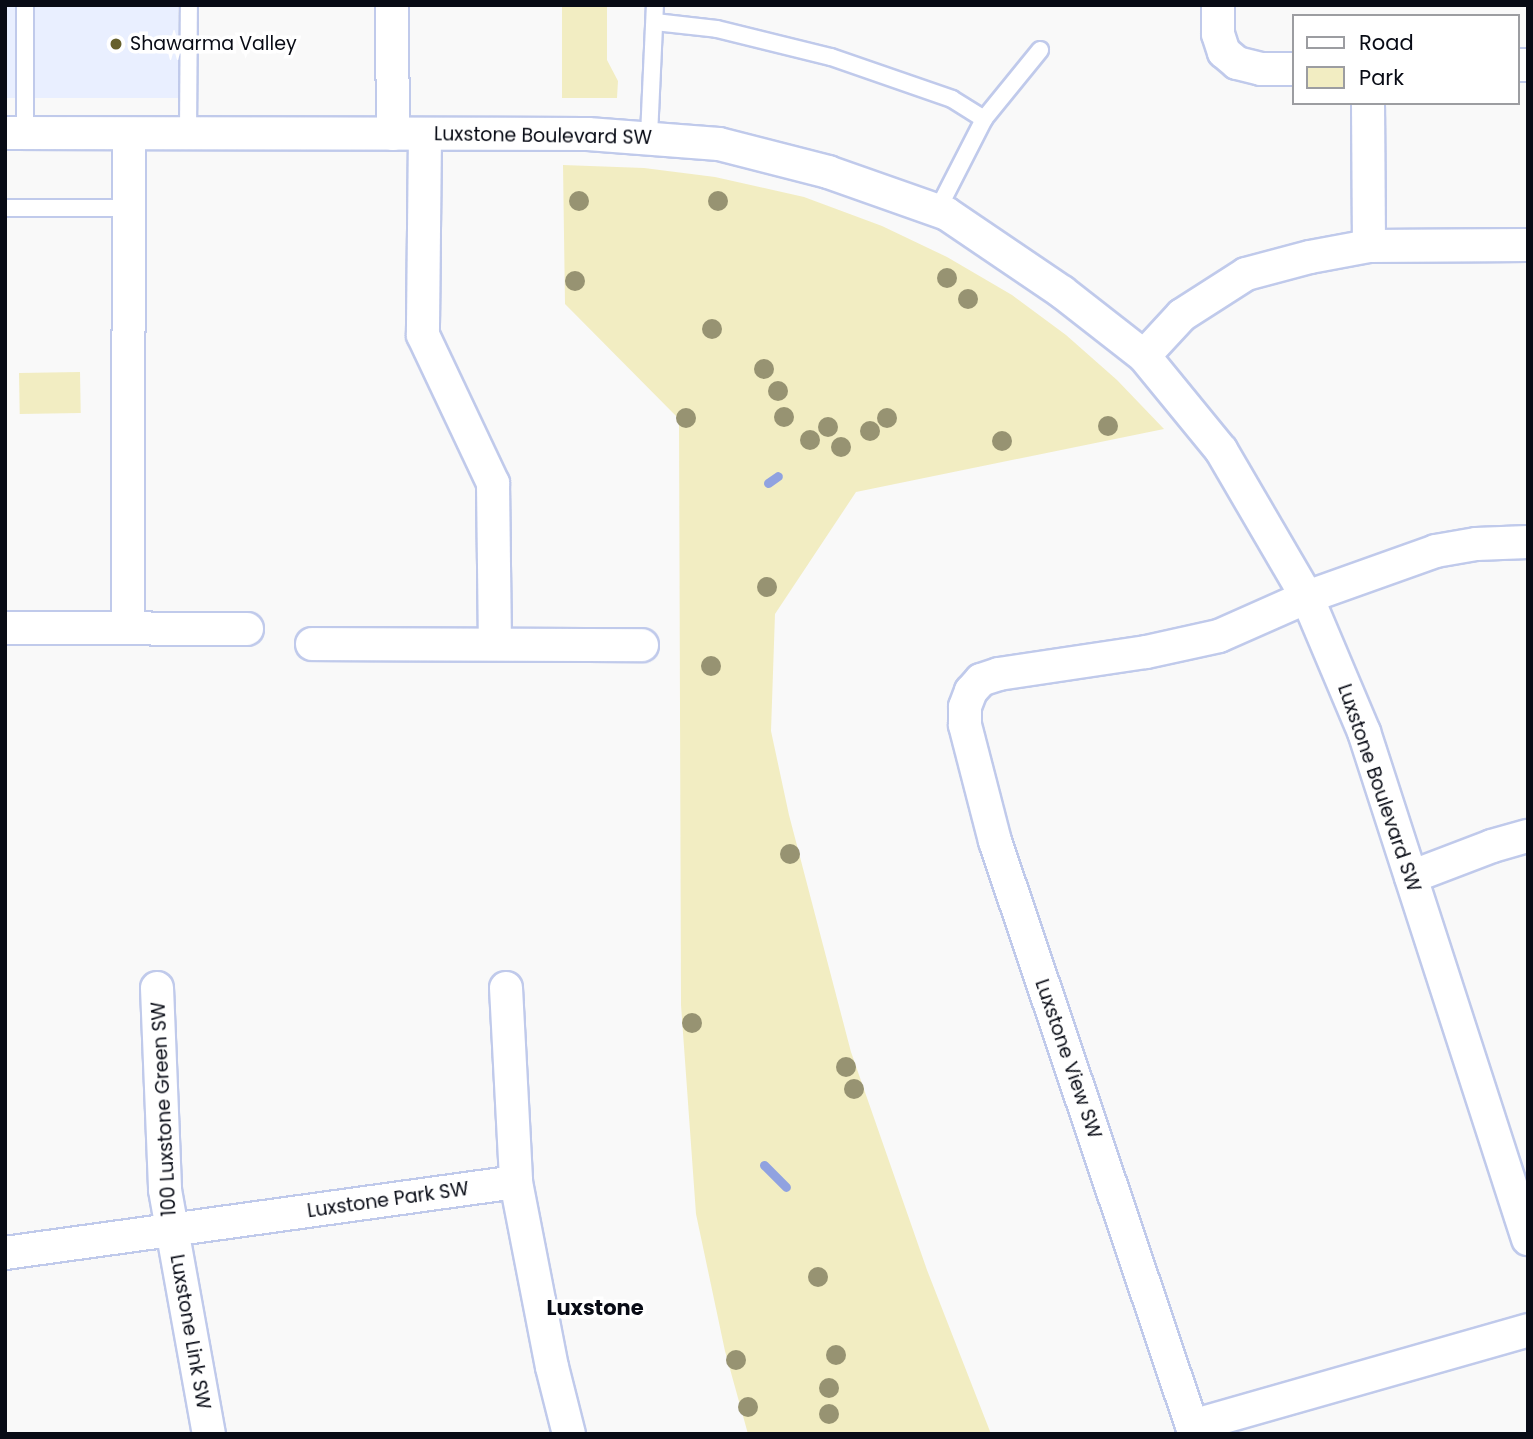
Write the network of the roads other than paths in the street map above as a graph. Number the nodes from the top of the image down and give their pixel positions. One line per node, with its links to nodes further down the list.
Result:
1 (25, 5): 10 (lane)
2 (189, 5): 12 (lane)
3 (392, 5): 13 (street)
4 (1218, 5): 7 (street)
5 (655, 14): 9 (lane); 15 (lane)
6 (1040, 50): 9 (lane)
7 (1292, 69)
8 (1368, 105): 20 (street)
9 (984, 119): 18 (lane)
10 (15, 134): 11 (street, Luxstone Boulevard SW)
11 (129, 134): 12 (street, Luxstone Boulevard SW); 17 (street)
12 (188, 134): 13 (street, Luxstone Boulevard SW)
13 (393, 134): 14 (street, Luxstone Boulevard SW)
14 (425, 134): 15 (street, Luxstone Boulevard SW); 28 (street)
15 (649, 136): 18 (street, Luxstone Boulevard SW)
16 (5, 208): 17 (lane)
17 (129, 208): 25 (street)
18 (937, 211): 21 (street, Luxstone Boulevard SW)
19 (1528, 244): 20 (street)
20 (1369, 247): 21 (street)
21 (1144, 356): 23 (street, Luxstone Boulevard SW)
22 (1528, 542): 23 (street, Luxstone View SW)
23 (1307, 597): 31 (street, Luxstone Boulevard SW); 39 (street, Luxstone View SW)
24 (5, 628): 25 (street)
25 (128, 628): 26 (street)
26 (247, 629)
27 (312, 645): 28 (street)
28 (495, 645): 29 (street)
29 (642, 645)
30 (1528, 836): 31 (street)
31 (1410, 877): 36 (street, Luxstone Boulevard SW)
32 (157, 988): 35 (street, 100 Luxstone Green SW)
33 (506, 988): 34 (street)
34 (516, 1182): 35 (street, Luxstone Park SW); 41 (street)
35 (171, 1231): 37 (street, Luxstone Park SW); 40 (street, Luxstone Link SW)
36 (1528, 1239)
37 (5, 1253)
38 (1528, 1330): 39 (street, Luxstone View SW)
39 (1192, 1430)
40 (209, 1434)
41 (569, 1434)

